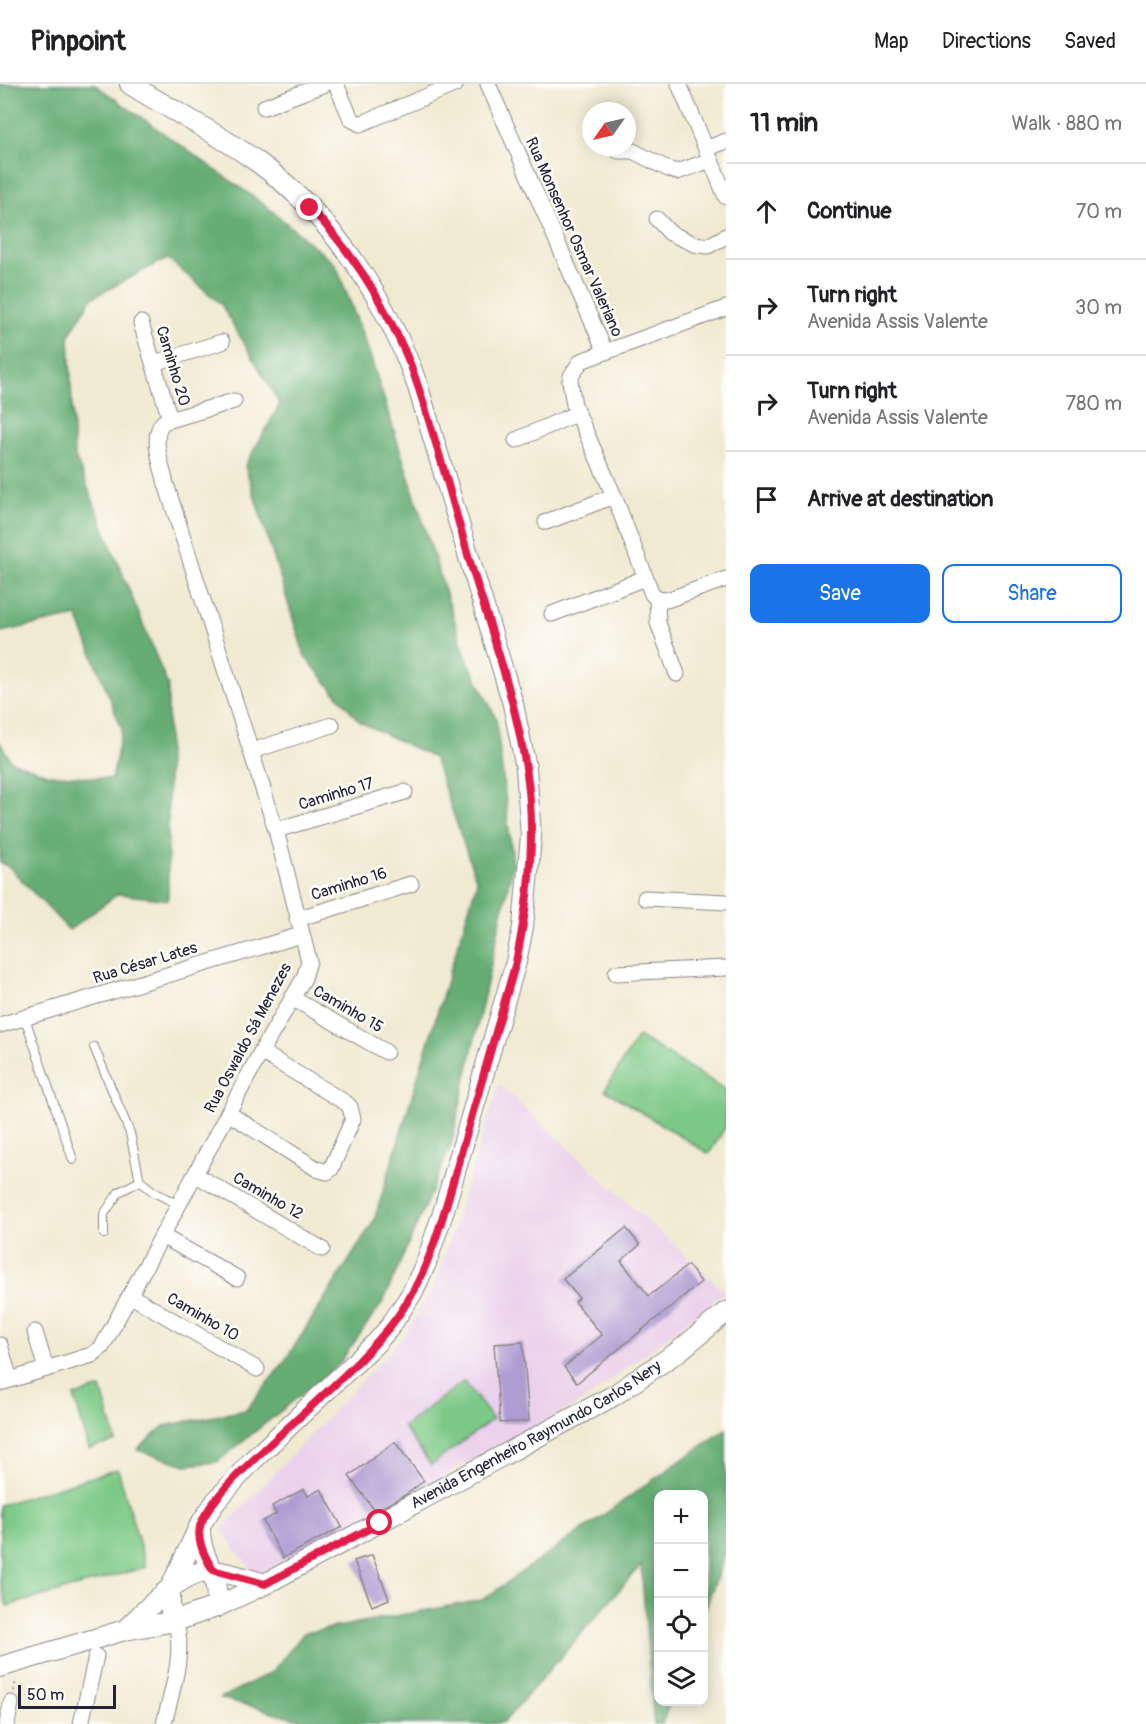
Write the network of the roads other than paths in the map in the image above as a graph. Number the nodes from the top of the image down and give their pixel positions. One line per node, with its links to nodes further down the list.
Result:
1 (130, 84): 63 (main road)
2 (325, 84): 7 (street)
3 (336, 84): 4 (street)
4 (456, 84)
5 (488, 84): 17 (street, Rua Monsenhor Osmar Valeriano)
6 (679, 84): 10 (street)
7 (264, 108)
8 (726, 141): 10 (street)
9 (636, 153): 10 (street)
10 (709, 154): 11 (street)
11 (726, 197)
12 (657, 219): 13 (street)
13 (726, 236)
14 (726, 309): 17 (street, Rua Monsenhor Osmar Valeriano)
15 (141, 323): 18 (street, Caminho 20)
16 (222, 342): 18 (street)
17 (605, 351): 20 (street)
18 (154, 363): 21 (street, Caminho 20)
19 (234, 401): 21 (street)
20 (578, 413): 22 (street); 23 (street)
21 (170, 419): 31 (street, Rua Oswaldo Sá Menezes)
22 (516, 440)
23 (614, 496): 24 (street); 25 (street)
24 (546, 522)
25 (645, 578): 27 (street); 28 (street)
26 (726, 579): 27 (street)
27 (657, 599): 29 (street)
28 (552, 615)
29 (677, 674)
30 (332, 725): 31 (street)
31 (252, 751): 33 (street, Rua Oswaldo Sá Menezes)
32 (405, 792): 33 (street, Caminho 17)
33 (276, 830): 37 (street, Rua Oswaldo Sá Menezes)
34 (411, 884): 37 (street, Caminho 16)
35 (645, 898): 36 (street)
36 (726, 903)
37 (297, 918): 38 (street, Rua Oswaldo Sá Menezes)
38 (301, 935): 41 (street, Rua Oswaldo Sá Menezes); 42 (street, Rua César Lates)
39 (726, 968): 40 (street)
40 (616, 973)
41 (292, 998): 45 (street, Rua Oswaldo Sá Menezes); 46 (street, Caminho 15)
42 (25, 1018): 43 (street, Rua César Lates); 48 (lane)
43 (0, 1025)
44 (94, 1047): 50 (lane)
45 (261, 1052): 47 (street, Rua Oswaldo Sá Menezes); 47 (street)
46 (386, 1052)
47 (228, 1113): 49 (street, Rua Oswaldo Sá Menezes)
48 (73, 1160)
49 (196, 1175): 51 (street, Rua Oswaldo Sá Menezes); 54 (street, Caminho 12)
50 (140, 1181): 51 (lane); 52 (lane)
51 (179, 1205): 53 (street, Rua Oswaldo Sá Menezes)
52 (104, 1234)
53 (162, 1236): 55 (street); 56 (street, Rua Oswaldo Sá Menezes)
54 (322, 1249)
55 (237, 1278)
56 (131, 1296): 60 (street, Rua Oswaldo Sá Menezes); 61 (street, Caminho 10)
57 (726, 1312): 65 (main road, Avenida Engenheiro Raymundo Carlos Nery)
58 (35, 1332): 60 (street)
59 (0, 1345): 62 (street)
60 (46, 1369): 62 (street, Rua Oswaldo Sá Menezes)
61 (256, 1369)
62 (5, 1382)
63 (200, 1525): 64 (main road); 66 (main road)
64 (213, 1570): 65 (main road); 66 (main road); 67 (main road)
65 (265, 1584): 67 (main road, Avenida Engenheiro Raymundo Carlos Nery)
66 (170, 1589): 68 (main road); 69 (main road)
67 (216, 1607): 68 (main road, Avenida Engenheiro Raymundo Carlos Nery)
68 (175, 1622): 69 (main road, Avenida Engenheiro Raymundo Carlos Nery); 75 (street)
69 (125, 1630): 71 (main road, Avenida Engenheiro Raymundo Carlos Nery)
70 (96, 1656): 74 (street)
71 (9, 1670)
72 (11, 1703): 73 (street)
73 (7, 1724)
74 (81, 1724)
75 (164, 1724)

